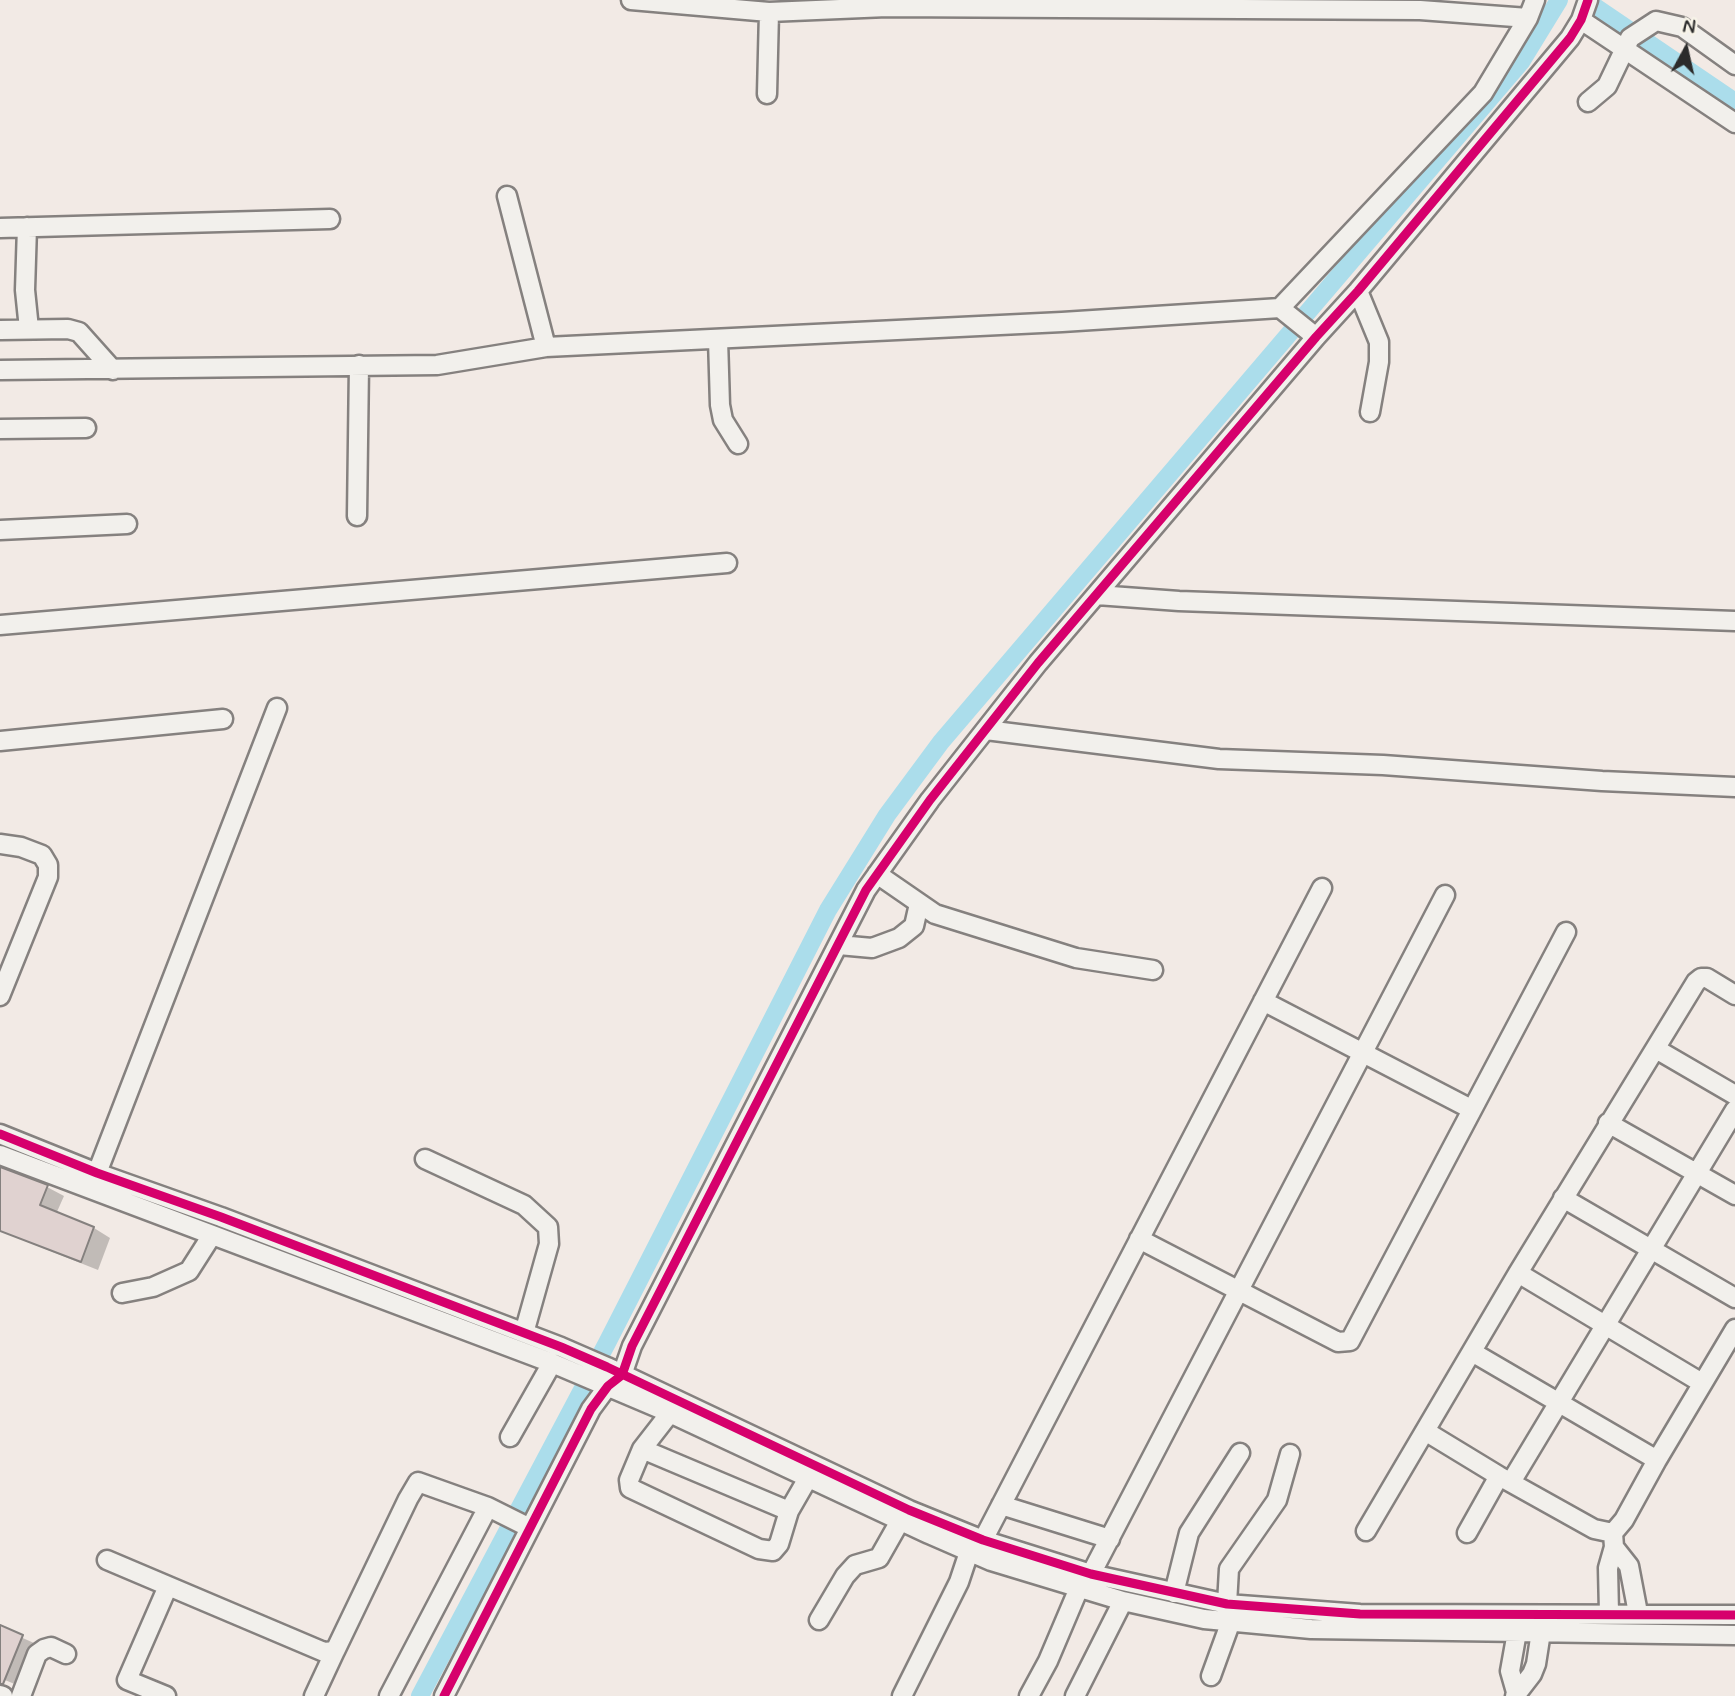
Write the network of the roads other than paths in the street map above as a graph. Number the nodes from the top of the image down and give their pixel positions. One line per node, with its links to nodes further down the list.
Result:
1 (631, 0): 5 (street)
2 (1535, 0): 6 (street)
3 (1107, 4): 5 (street); 6 (street)
4 (1585, 10): 7 (street); 16 (street)
5 (769, 12): 9 (street)
6 (1528, 18): 17 (street)
7 (1627, 44): 8 (street); 10 (street); 11 (street)
8 (1735, 65)
9 (767, 94)
10 (1588, 102)
11 (1735, 123)
12 (507, 196): 22 (street)
13 (330, 219): 14 (street)
14 (27, 227): 15 (street); 18 (street)
15 (0, 228)
16 (1359, 291): 20 (street); 26 (street)
17 (1285, 312): 20 (street); 21 (street)
18 (29, 329): 19 (street); 25 (street)
19 (0, 330)
20 (1312, 335): 34 (street)
21 (718, 339): 22 (street); 29 (street)
22 (545, 347): 23 (street)
23 (359, 365): 25 (street); 30 (street)
24 (0, 370): 25 (street)
25 (113, 370)
26 (1370, 412)
27 (0, 429): 28 (street)
28 (86, 429)
29 (738, 444)
30 (357, 516)
31 (127, 524): 32 (street)
32 (0, 530)
33 (727, 563): 36 (street)
34 (1097, 595): 35 (street); 39 (street)
35 (1735, 621)
36 (0, 625)
37 (278, 708): 64 (street)
38 (223, 719): 40 (street)
39 (986, 730): 41 (street); 43 (street)
40 (0, 741)
41 (1735, 787)
42 (0, 844): 49 (street)
43 (877, 874): 46 (street); 48 (street)
44 (1322, 888): 53 (street)
45 (1445, 895): 55 (street)
46 (919, 904): 48 (street); 50 (street)
47 (1566, 932): 57 (street)
48 (839, 945): 79 (street)
49 (6, 963): 52 (street)
50 (1153, 970)
51 (1735, 995): 54 (street)
52 (0, 996)
53 (1263, 1001): 55 (street); 68 (street)
54 (1656, 1049): 56 (street); 59 (street)
55 (1363, 1053): 57 (street); 71 (street)
56 (1735, 1095)
57 (1471, 1109): 71 (street)
58 (1735, 1110): 63 (street)
59 (1608, 1123): 63 (street); 66 (street)
60 (0, 1134): 64 (street)
61 (0, 1155): 67 (street)
62 (425, 1159): 76 (street)
63 (1696, 1171): 65 (street); 69 (street)
64 (97, 1173): 76 (street)
65 (1735, 1195)
66 (1563, 1199): 69 (street); 70 (street)
67 (212, 1235): 72 (street); 78 (street)
68 (1139, 1239): 71 (street); 91 (street)
69 (1650, 1249): 73 (street); 74 (street)
70 (1518, 1273): 74 (street); 77 (street)
71 (1239, 1292): 98 (street)
72 (122, 1293)
73 (1735, 1298)
74 (1604, 1325): 80 (street); 81 (street)
75 (1735, 1329): 80 (street)
76 (523, 1333): 79 (street)
77 (1472, 1352): 81 (street); 83 (street)
78 (552, 1363): 79 (street); 84 (street)
79 (610, 1378): 82 (street); 95 (street); 100 (street)
80 (1702, 1383): 88 (street)
81 (1559, 1401): 88 (street); 90 (street)
82 (670, 1413): 85 (street); 89 (street)
83 (1426, 1431): 90 (street); 96 (street)
84 (510, 1437)
85 (642, 1449): 93 (street); 93 (street)
86 (1240, 1453): 104 (street)
87 (1290, 1454): 106 (street)
88 (1657, 1460): 99 (street)
89 (808, 1478): 93 (street); 94 (street)
90 (1505, 1479): 97 (street); 99 (street)
91 (1001, 1505): 98 (street); 100 (street)
92 (495, 1510): 95 (street); 114 (street); 121 (street)
93 (789, 1511)
94 (900, 1521): 100 (street); 110 (street)
95 (527, 1527): 122 (street)
96 (1366, 1531)
97 (1467, 1533)
98 (1110, 1539): 102 (street)
99 (1614, 1540): 107 (street); 108 (street)
100 (976, 1546): 102 (street); 123 (street)
101 (107, 1560): 103 (street)
102 (1085, 1581): 104 (street); 105 (street); 124 (street)
103 (168, 1586): 114 (street); 119 (street)
104 (1174, 1593): 106 (street)
105 (1123, 1601): 106 (street); 125 (street)
106 (1229, 1612): 107 (street); 111 (street); 116 (street)
107 (1609, 1613): 108 (street)
108 (1638, 1613): 109 (street)
109 (1735, 1615)
110 (819, 1620)
111 (1517, 1632): 112 (street); 117 (street)
112 (1541, 1632): 113 (street); 117 (street)
113 (1735, 1635)
114 (335, 1651): 120 (street)
115 (66, 1654): 118 (street)
116 (1210, 1676)
117 (1516, 1694)
118 (21, 1696)
119 (166, 1696)
120 (314, 1696)
121 (389, 1696)
122 (443, 1696)
123 (902, 1696)
124 (1029, 1696)
125 (1075, 1696)

